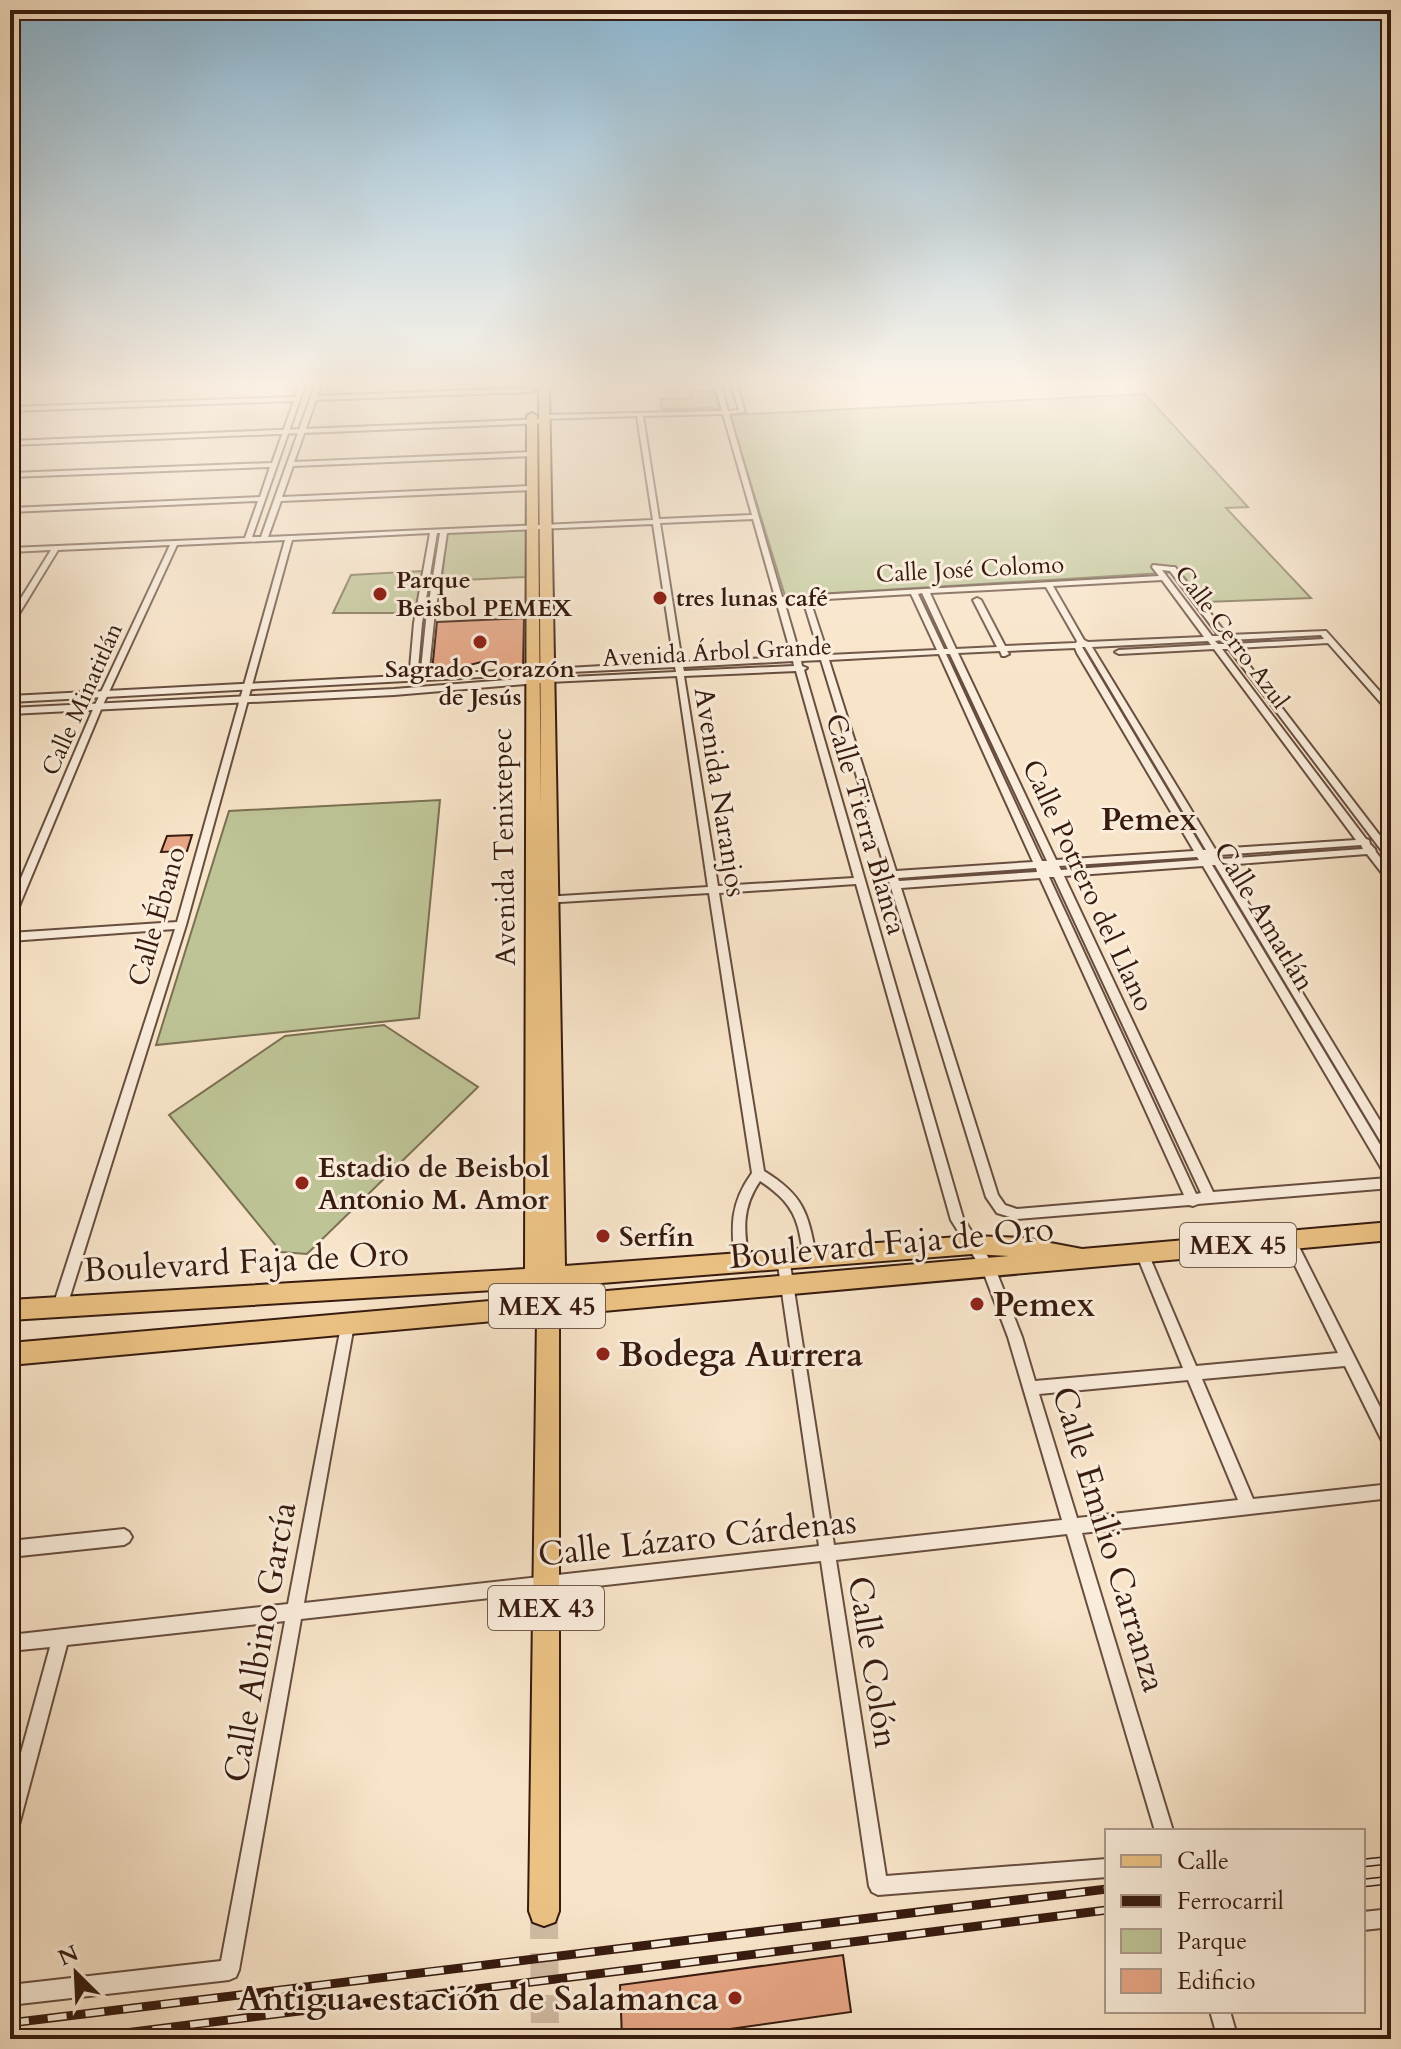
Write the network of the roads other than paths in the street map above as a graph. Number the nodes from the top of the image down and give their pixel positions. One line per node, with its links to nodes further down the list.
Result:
1 (268, 481): 8 (street)
2 (284, 481): 9 (street)
3 (532, 481): 7 (main road, Avenida Tenixtepec)
4 (540, 481): 13 (main road, Avenida Tenixtepec)
5 (650, 481): 12 (street, Avenida Naranjos)
6 (745, 481): 11 (street, Calle Tierra Blanca)
7 (532, 488): 9 (street); 13 (main road, Avenida Tenixtepec)
8 (262, 499): 10 (street); 18 (street)
9 (278, 499): 17 (street)
10 (10, 510)
11 (757, 517): 12 (street); 26 (street, Calle Tierra Blanca)
12 (656, 522): 13 (street); 41 (street, Avenida Naranjos)
13 (539, 527): 15 (street); 42 (main road, Avenida Tenixtepec); 43 (main road, Avenida Tenixtepec)
14 (434, 531): 15 (street); 16 (street); 44 (street)
15 (444, 531): 44 (street)
16 (289, 538): 17 (street); 45 (street, Calle Ébano)
17 (264, 539): 18 (street)
18 (248, 540): 19 (street)
19 (174, 543): 20 (street); 47 (street, Calle Minatitlán)
20 (56, 548): 21 (street); 32 (street)
21 (10, 550)
22 (1162, 578): 23 (street, Calle José Colomo); 28 (street, Calle Cerro Azul); 29 (street, Calle Cerro Azul)
23 (1048, 584): 24 (street, Calle José Colomo); 36 (street, Calle Amatlán)
24 (920, 592): 25 (street, Calle José Colomo); 38 (street, Calle Potrero del Llano)
25 (806, 598): 26 (street, Calle José Colomo); 39 (street)
26 (781, 599): 40 (street, Calle Tierra Blanca)
27 (977, 600): 37 (street)
28 (1203, 609): 29 (street); 30 (street, Calle Cerro Azul)
29 (1186, 610): 31 (street, Calle Cerro Azul)
30 (1211, 620): 31 (street); 34 (street, Calle Cerro Azul)
31 (1195, 621): 35 (street, Calle Cerro Azul)
32 (10, 622)
33 (1330, 641): 34 (street, Avenida Árbol Grande); 34 (street, Avenida Árbol Grande); 48 (street)
34 (1228, 642): 35 (street, Avenida Árbol Grande); 50 (street, Calle Cerro Azul)
35 (1211, 643): 36 (street, Avenida Árbol Grande); 51 (street, Calle Cerro Azul)
36 (1084, 648): 37 (street, Avenida Árbol Grande); 56 (street, Calle Amatlán)
37 (1005, 654): 38 (street, Avenida Árbol Grande)
38 (950, 657): 39 (street, Avenida Árbol Grande); 57 (street, Calle Potrero del Llano); 58 (street, Calle Potrero del Llano)
39 (826, 663): 40 (street, Avenida Árbol Grande); 60 (street)
40 (797, 665): 41 (street, Avenida Árbol Grande); 61 (street, Calle Tierra Blanca)
41 (679, 670): 42 (street, Avenida Árbol Grande); 62 (street, Avenida Naranjos)
42 (549, 675): 43 (street, Avenida Árbol Grande); 52 (main road, Avenida Tenixtepec)
43 (531, 676): 44 (street, Avenida Árbol Grande); 45 (street, Avenida Árbol Grande); 53 (main road, Avenida Tenixtepec)
44 (419, 680): 45 (street, Avenida Árbol Grande)
45 (243, 694): 47 (street, Avenida Árbol Grande); 66 (street, Calle Ébano)
46 (10, 699): 47 (street, Avenida Árbol Grande)
47 (101, 701): 49 (street, Avenida Árbol Grande); 65 (street, Calle Minatitlán)
48 (1391, 709)
49 (10, 711)
50 (1299, 736): 51 (street); 55 (street, Calle Cerro Azul)
51 (1284, 738): 54 (street, Calle Cerro Azul)
52 (550, 776): 53 (main road); 63 (main road, Avenida Tenixtepec)
53 (532, 777): 64 (main road, Avenida Tenixtepec)
54 (1366, 846): 55 (street); 56 (street); 59 (street, Calle Cerro Azul)
55 (1385, 850)
56 (1208, 857): 57 (street); 69 (street, Calle Amatlán); 71 (street, Calle Amatlán)
57 (1055, 868): 58 (street); 73 (street, Calle Potrero del Llano)
58 (1041, 870): 60 (street); 74 (street, Calle Potrero del Llano)
59 (1391, 879)
60 (892, 880): 74 (street)
61 (859, 881): 62 (street); 77 (street, Calle Tierra Blanca)
62 (712, 890): 63 (street); 70 (street, Avenida Naranjos)
63 (551, 900): 64 (street); 68 (main road, Avenida Tenixtepec)
64 (533, 901): 68 (main road, Avenida Tenixtepec)
65 (10, 916)
66 (181, 925): 67 (street); 86 (street, Calle Ébano)
67 (10, 937)
68 (544, 1052): 84 (main road, Avenida Tenixtepec)
69 (1391, 1149)
70 (758, 1174): 79 (street); 82 (street)
71 (1391, 1174)
72 (1391, 1183): 73 (street)
73 (1210, 1199): 74 (street)
74 (1193, 1201)
75 (1391, 1231): 76 (main road, MEX 45)
76 (1289, 1241): 78 (main road, MEX 45); 92 (street)
77 (972, 1245): 79 (main road, Boulevard Faja de Oro / MEX 45); 81 (main road, Boulevard Faja de Oro / MEX 45); 83 (street, Calle Tierra Blanca)
78 (1142, 1253): 81 (main road, MEX 45); 93 (street)
79 (810, 1256): 80 (main road, Boulevard Faja de Oro / MEX 45)
80 (783, 1258): 82 (main road, Boulevard Faja de Oro / MEX 45); 85 (street, Calle Colón)
81 (1085, 1260): 83 (main road, Boulevard Faja de Oro / MEX 45)
82 (742, 1262): 84 (main road, Boulevard Faja de Oro / MEX 45)
83 (988, 1268): 85 (main road, Boulevard Faja de Oro / MEX 45); 94 (street, Calle Emilio Carranza)
84 (546, 1277): 86 (main road, Boulevard Faja de Oro / MEX 45); 87 (main road, Avenida Tenixtepec / MEX 43)
85 (786, 1284): 87 (main road, Boulevard Faja de Oro / MEX 45); 101 (street, Calle Colón)
86 (60, 1306): 88 (main road, Boulevard Faja de Oro / MEX 45); 89 (main road)
87 (542, 1307): 90 (main road, Boulevard Faja de Oro / MEX 45); 102 (main road, MEX 43)
88 (10, 1310)
89 (10, 1316)
90 (347, 1325): 91 (main road, Boulevard Faja de Oro / MEX 45); 103 (street, Calle Albino García)
91 (10, 1354)
92 (1349, 1359): 93 (street); 95 (street)
93 (1192, 1373): 94 (street); 97 (street)
94 (1031, 1388): 98 (street, Calle Emilio Carranza)
95 (1391, 1444)
96 (1391, 1491): 97 (street, Calle Lázaro Cárdenas)
97 (1248, 1506): 98 (street, Calle Lázaro Cárdenas)
98 (1072, 1525): 101 (street, Calle Lázaro Cárdenas); 107 (street, Calle Emilio Carranza)
99 (124, 1537): 100 (street)
100 (10, 1549)
101 (827, 1552): 102 (street, Calle Lázaro Cárdenas); 108 (street, Calle Colón)
102 (546, 1584): 103 (street, Calle Lázaro Cárdenas); 109 (main road, MEX 43)
103 (295, 1612): 104 (street, Calle Lázaro Cárdenas); 112 (street, Calle Albino García)
104 (61, 1638): 105 (street, Calle Lázaro Cárdenas); 106 (street)
105 (10, 1643)
106 (10, 1825)
107 (1163, 1829)
108 (1105, 1868)
109 (544, 1911)
110 (1391, 1918): 111 (street)
111 (1365, 1921)
112 (10, 1995)
113 (1221, 2013): 114 (street)
114 (1228, 2039)

